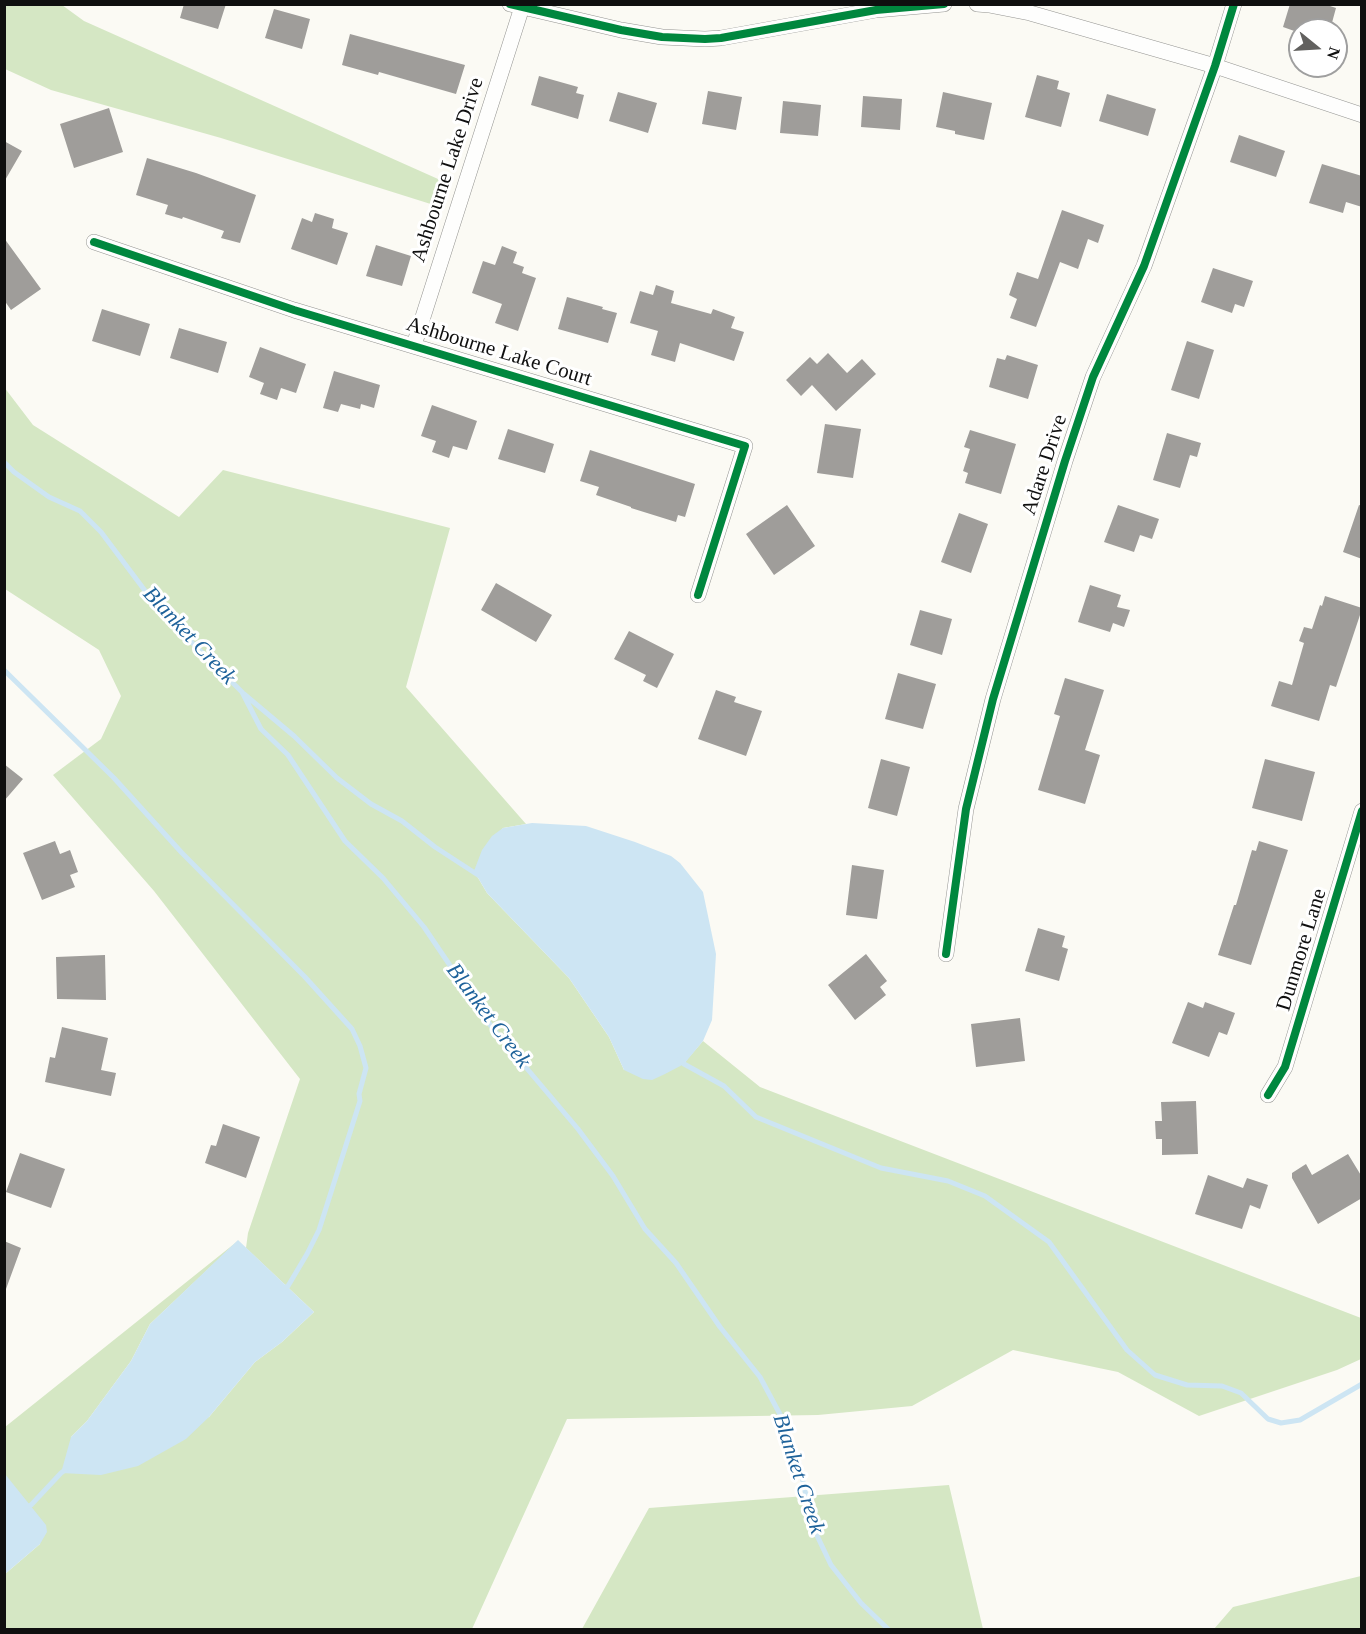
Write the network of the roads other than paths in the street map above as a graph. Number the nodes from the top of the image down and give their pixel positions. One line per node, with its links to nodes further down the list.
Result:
1 (944, 4): 4 (street)
2 (977, 4): 5 (street)
3 (1234, 4): 5 (street, Adare Drive)
4 (516, 6): 8 (street, Ashbourne Lake Drive)
5 (1215, 66): 6 (street); 12 (street, Adare Drive)
6 (1362, 115)
7 (94, 242): 8 (street, Ashbourne Lake Court)
8 (414, 345): 9 (street, Ashbourne Lake Court)
9 (698, 595)
10 (1362, 811): 11 (street, Dunmore Lane)
11 (1357, 841): 13 (street, Dunmore Lane)
12 (946, 954)
13 (1268, 1095)

